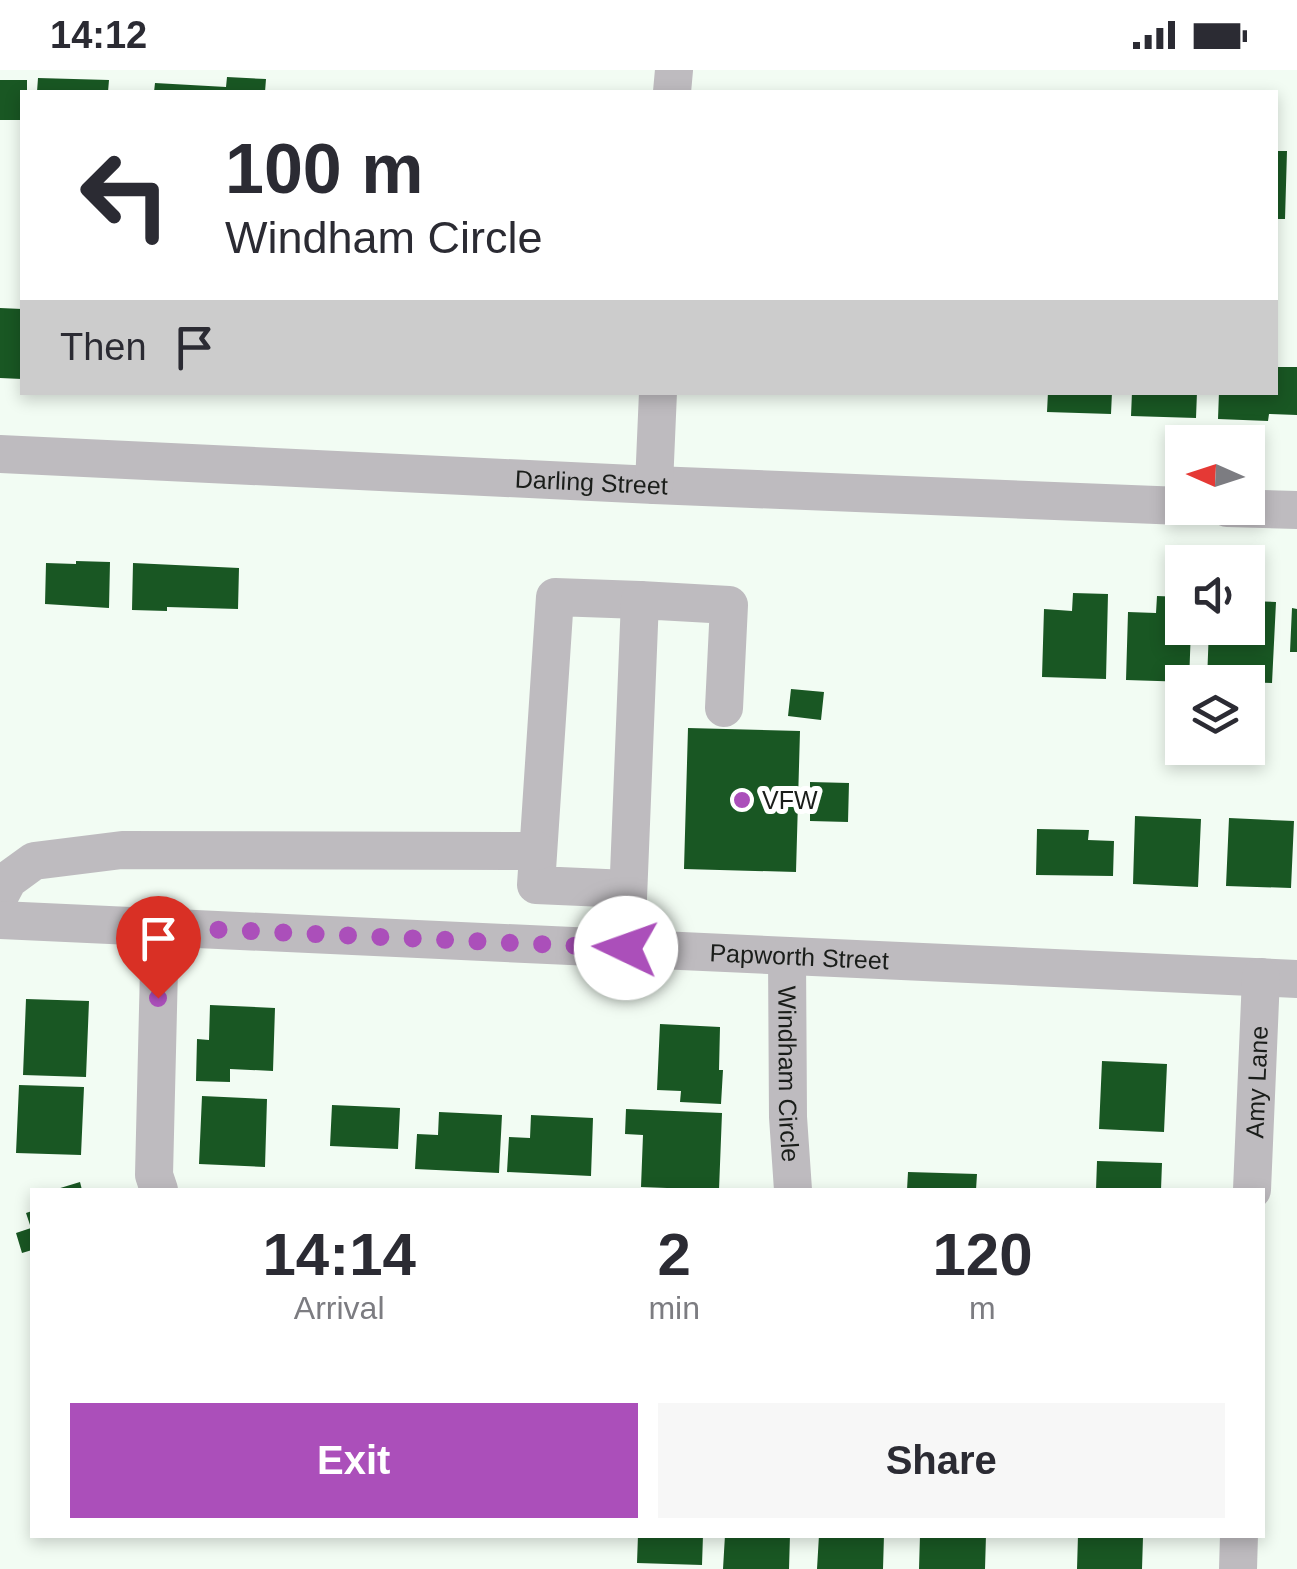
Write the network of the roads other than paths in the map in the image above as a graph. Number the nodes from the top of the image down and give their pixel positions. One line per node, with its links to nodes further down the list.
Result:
1 (658, 395): 3 (street)
2 (0, 454): 3 (street, Darling Street)
3 (654, 485): 4 (street, Darling Street)
4 (1165, 505)
5 (1265, 509): 6 (street)
6 (1297, 510)
7 (640, 600): 8 (street); 9 (street); 10 (street)
8 (724, 708)
9 (538, 851): 10 (street); 11 (street)
10 (628, 890): 14 (street)
11 (0, 895)
12 (0, 920): 13 (street, Papworth Street)
13 (160, 927): 14 (street, Papworth Street); 17 (street)
14 (626, 948): 15 (street, Papworth Street)
15 (787, 956): 16 (street, Papworth Street); 18 (street, Windham Circle)
16 (1279, 978): 19 (street, Amy Lane)
17 (158, 1188)
18 (794, 1188)
19 (1252, 1188)
20 (1239, 1538): 21 (street)
21 (1238, 1569)

